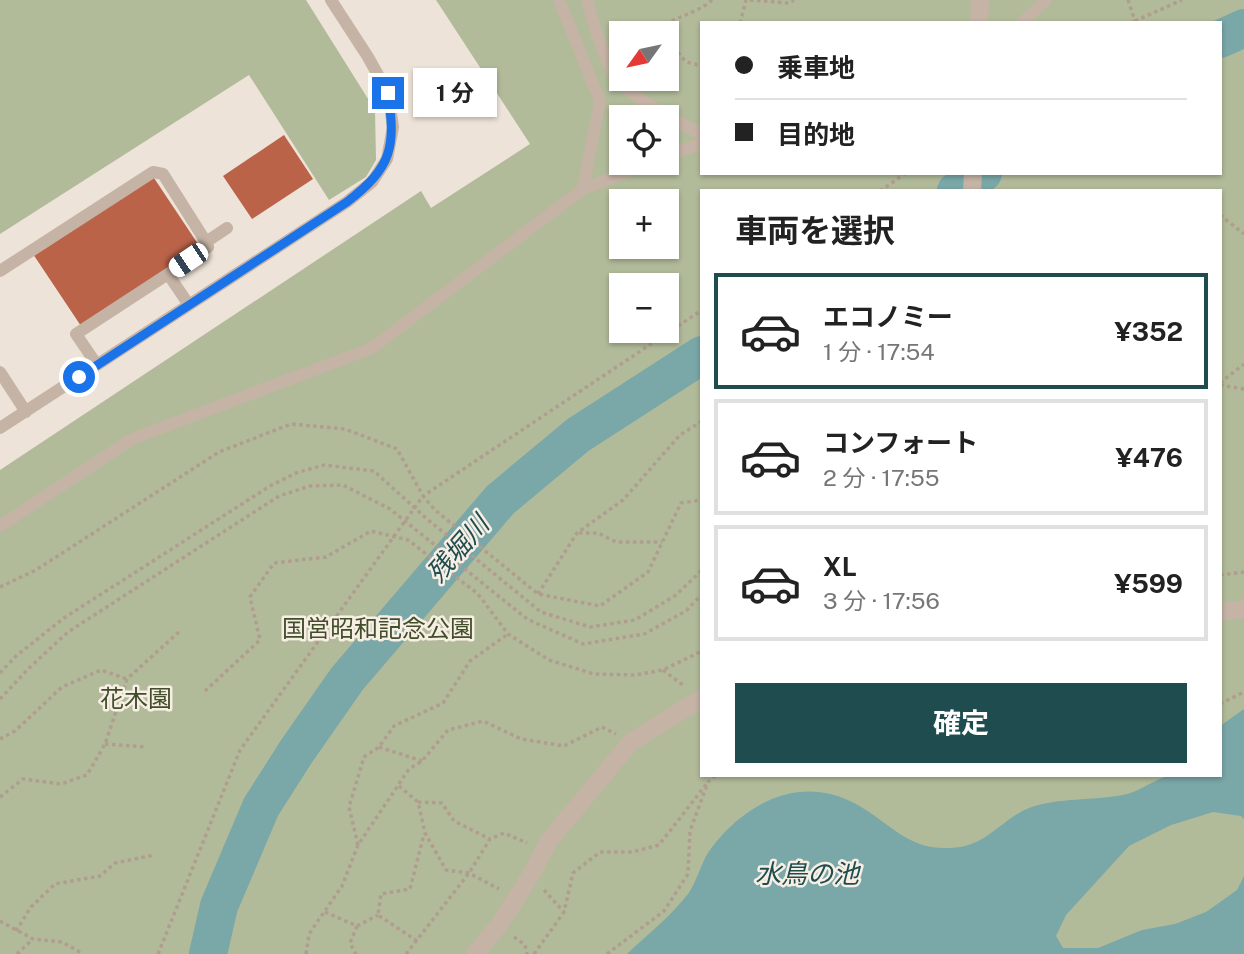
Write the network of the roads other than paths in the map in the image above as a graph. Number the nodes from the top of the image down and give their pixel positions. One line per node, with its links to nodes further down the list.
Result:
1 (331, 0): 17 (lane)
2 (559, 0): 12 (lane)
3 (587, 0): 8 (lane)
4 (980, 0): 6 (street)
5 (1046, 0): 7 (lane)
6 (979, 21)
7 (1024, 21)
8 (700, 134)
9 (700, 144): 10 (lane)
10 (679, 152)
11 (619, 175): 12 (lane)
12 (583, 189): 22 (lane)
13 (228, 228): 14 (lane)
14 (206, 242): 15 (lane); 16 (lane)
15 (0, 271)
16 (168, 274): 17 (lane); 18 (lane)
17 (189, 305): 18 (lane)
18 (97, 365): 20 (lane)
19 (0, 372): 20 (lane)
20 (26, 412): 21 (lane)
21 (0, 428)
22 (0, 526)
23 (1244, 609): 24 (street)
24 (1222, 612)
25 (700, 700): 26 (street)
26 (475, 954)

